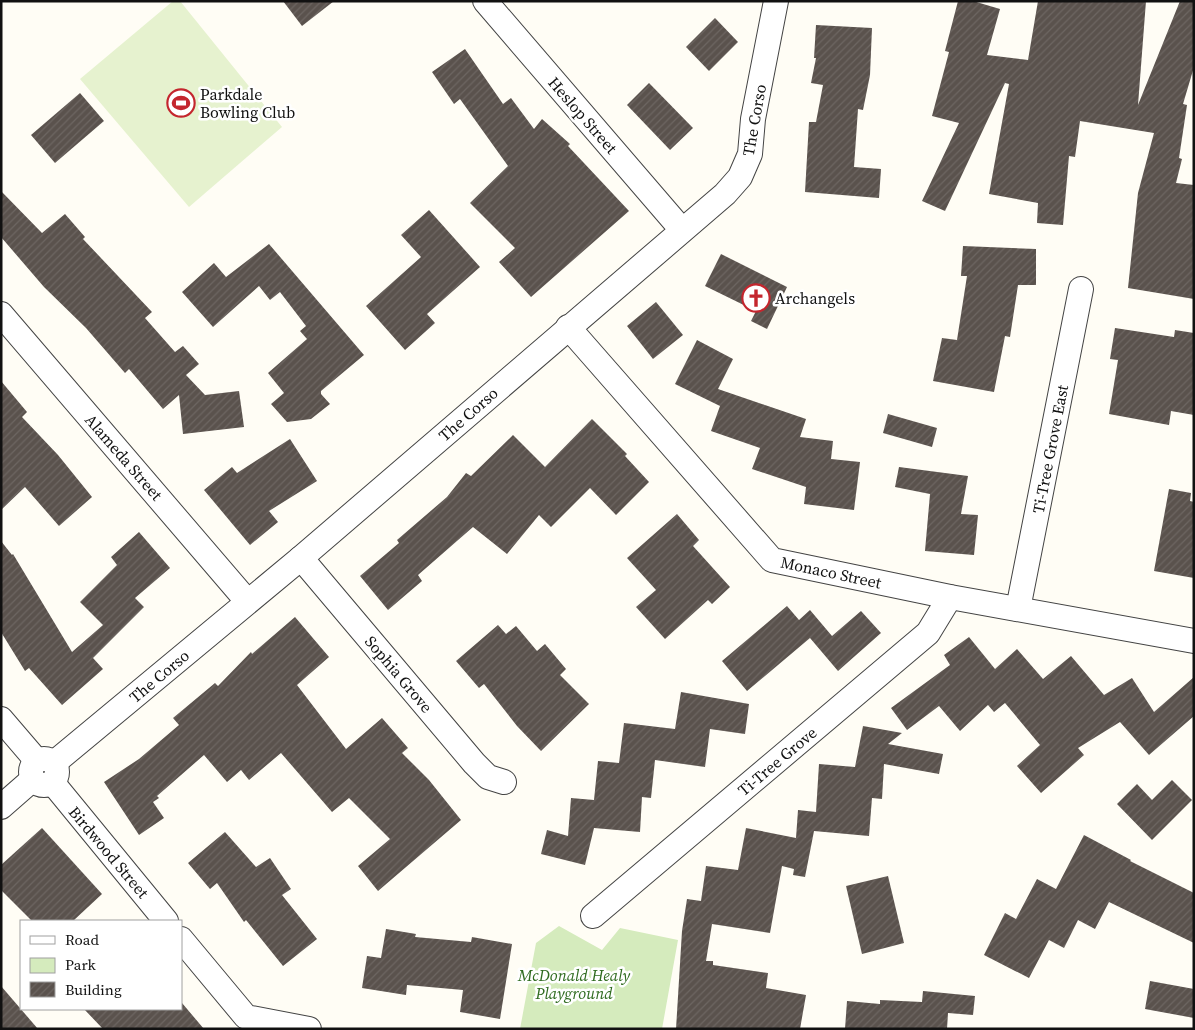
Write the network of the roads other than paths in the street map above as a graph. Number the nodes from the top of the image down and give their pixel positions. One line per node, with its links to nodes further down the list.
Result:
1 (485, 1): 3 (street, Heslop Street)
2 (776, 1): 3 (street, The Corso)
3 (682, 230): 6 (street, The Corso)
4 (1081, 289): 10 (street, Ti-Tree Grove East)
5 (1, 314): 9 (street, Alameda Street)
6 (568, 327): 7 (street, The Corso); 8 (street, Monaco Street)
7 (301, 558): 9 (street, The Corso); 14 (street, Sophia Grove)
8 (950, 597): 10 (street, Monaco Street); 16 (street, Ti-Tree Grove)
9 (247, 601): 13 (street, The Corso)
10 (1018, 609): 11 (street, Monaco Street)
11 (1194, 641)
12 (1, 719): 13 (street, Birdwood Street)
13 (44, 771): 15 (street, The Corso); 17 (street, Birdwood Street)
14 (504, 782)
15 (1, 807)
16 (594, 916)
17 (165, 920)
18 (182, 940): 19 (street)
19 (309, 1029)

